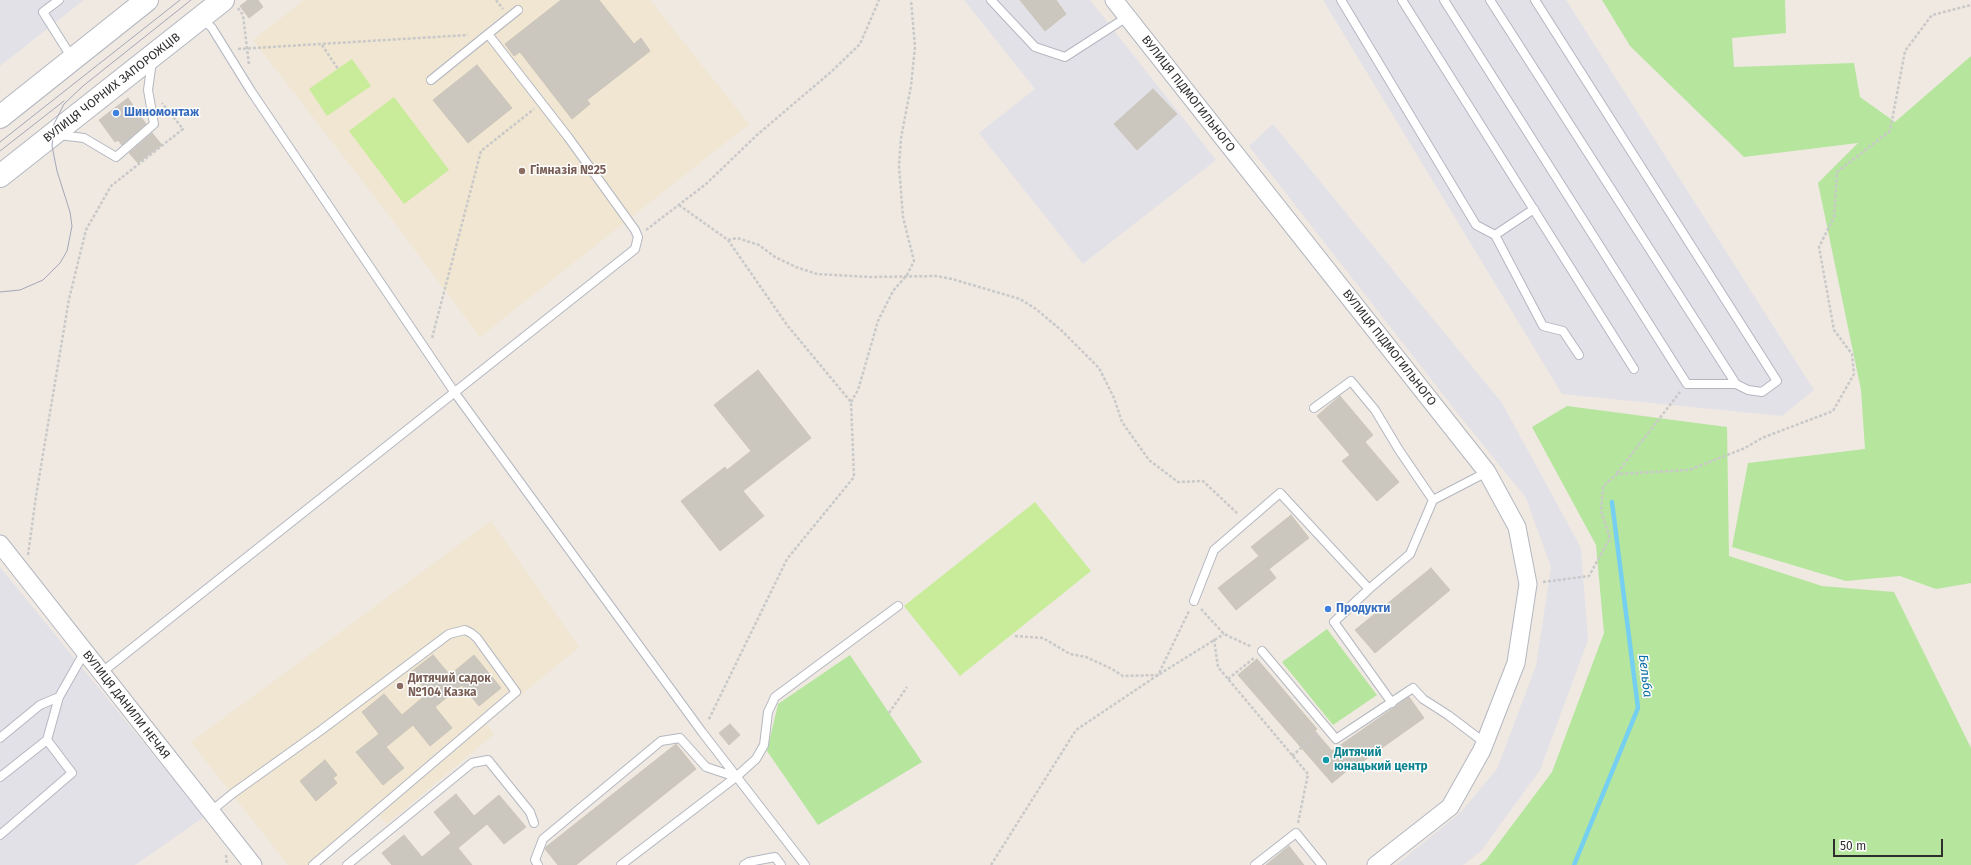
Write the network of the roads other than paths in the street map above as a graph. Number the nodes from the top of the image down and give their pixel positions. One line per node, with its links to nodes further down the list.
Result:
1 (59, 0): 16 (lane)
2 (147, 0): 16 (main road)
3 (991, 0): 13 (lane)
4 (1114, 0): 13 (street, ВУЛИЦЯ ПІДМОГИЛЬНОГО)
5 (1341, 0): 22 (lane)
6 (1402, 0): 21 (lane)
7 (1444, 0): 25 (lane)
8 (1490, 0): 25 (lane)
9 (1535, 0): 25 (lane)
10 (231, 4): 12 (main road, ВУЛИЦЯ ЧОРНИХ ЗАПОРОЖЦІВ)
11 (518, 10): 14 (lane)
12 (201, 17): 15 (main road, ВУЛИЦЯ ЧОРНИХ ЗАПОРОЖЦІВ); 26 (lane)
13 (1128, 17): 28 (street, ВУЛИЦЯ ПІДМОГИЛЬНОГО)
14 (488, 34): 17 (lane); 26 (lane)
15 (153, 55): 19 (main road, ВУЛИЦЯ ЧОРНИХ ЗАПОРОЖЦІВ); 19 (lane)
16 (73, 58): 18 (main road)
17 (431, 80)
18 (0, 117)
19 (52, 134): 20 (main road, ВУЛИЦЯ ЧОРНИХ ЗАПОРОЖЦІВ)
20 (0, 176)
21 (1534, 209): 22 (lane); 24 (lane)
22 (1495, 235): 23 (lane)
23 (1580, 355)
24 (1634, 369)
25 (1736, 384)
26 (455, 393): 36 (lane); 42 (lane)
27 (1314, 408): 29 (lane)
28 (1487, 472): 29 (lane); 41 (street, ВУЛИЦЯ ПІДМОГИЛЬНОГО)
29 (1433, 500): 31 (lane)
30 (0, 544): 35 (street, ВУЛИЦЯ ДАНИЛИ НЕЧАЯ)
31 (1369, 589): 32 (lane); 38 (lane)
32 (1194, 601)
33 (898, 606): 42 (lane)
34 (1262, 651): 38 (lane)
35 (84, 653): 36 (street, ВУЛИЦЯ ДАНИЛИ НЕЧАЯ); 37 (lane)
36 (101, 673): 44 (street, ВУЛИЦЯ ДАНИЛИ НЕЧАЯ)
37 (59, 697): 39 (lane); 40 (lane)
38 (1392, 703): 41 (lane)
39 (0, 738)
40 (47, 740): 43 (lane); 46 (lane)
41 (1485, 743): 57 (street)
42 (736, 776): 50 (lane); 51 (lane); 54 (lane)
43 (0, 777)
44 (210, 812): 47 (street, ВУЛИЦЯ ДАНИЛИ НЕЧАЯ); 48 (lane)
45 (534, 823): 49 (lane)
46 (0, 835)
47 (253, 865)
48 (313, 865)
49 (347, 865)
50 (538, 865)
51 (621, 865)
52 (744, 865): 53 (lane)
53 (781, 865)
54 (805, 865)
55 (1255, 865): 56 (lane)
56 (1322, 865)
57 (1376, 865)

